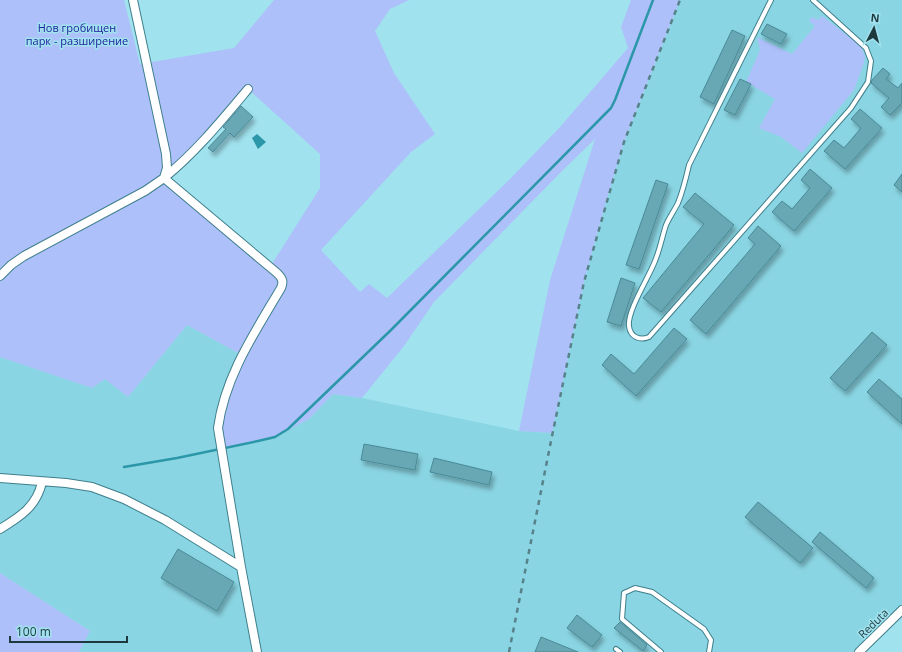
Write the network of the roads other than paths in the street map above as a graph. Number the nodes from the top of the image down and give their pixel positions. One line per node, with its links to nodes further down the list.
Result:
1 (133, 0): 5 (street)
2 (771, 0): 3 (lane)
3 (812, 0)
4 (248, 89): 5 (street)
5 (164, 178): 6 (street); 10 (street)
6 (0, 276)
7 (0, 478): 8 (street)
8 (42, 482): 9 (street); 10 (street)
9 (0, 529)
10 (241, 567): 12 (street)
11 (902, 610): 15 (street, Reduta)
12 (257, 652)
13 (661, 652): 14 (lane)
14 (709, 652)
15 (859, 652)

